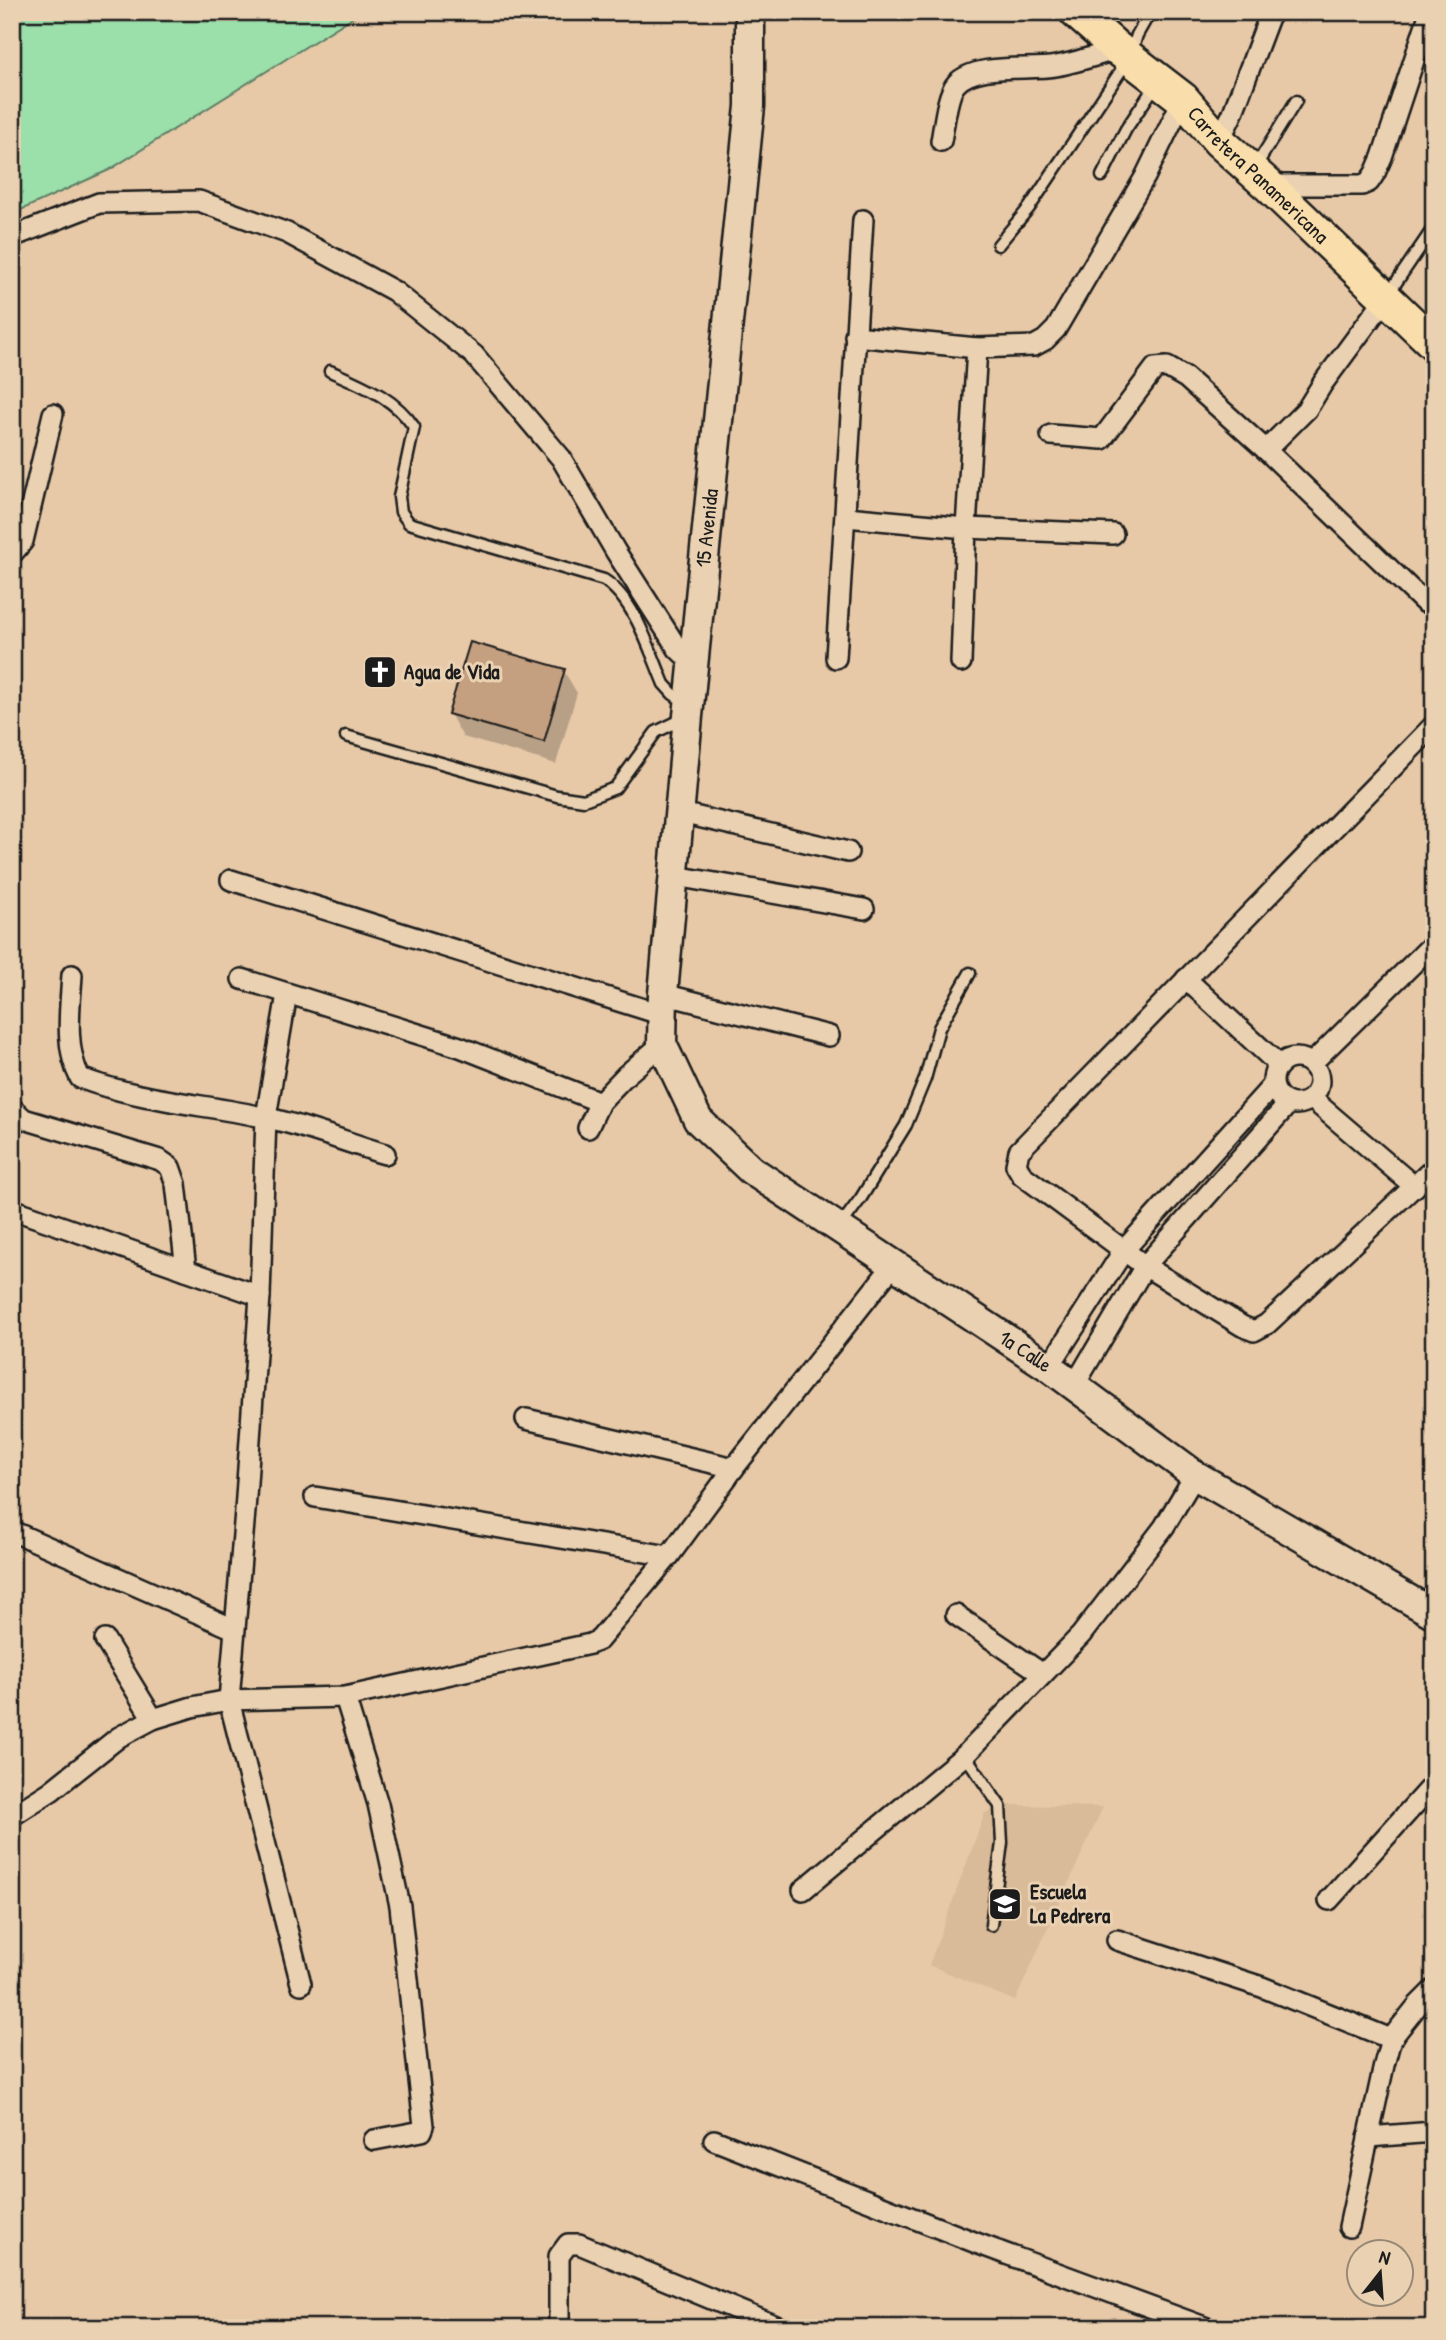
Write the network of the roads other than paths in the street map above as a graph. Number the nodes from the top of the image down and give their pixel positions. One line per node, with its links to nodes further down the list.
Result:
1 (750, 12): 32 (street, 15 Avenida)
2 (1150, 12): 6 (lane)
3 (1271, 12): 10 (street)
4 (1430, 12): 12 (street)
5 (1080, 13): 6 (main road, Carretera Panamericana)
6 (1124, 53): 7 (main road, Carretera Panamericana); 9 (street); 16 (lane)
7 (1171, 90): 10 (main road, Carretera Panamericana); 11 (lane); 20 (street)
8 (1296, 101): 12 (lane)
9 (941, 141)
10 (1219, 141): 12 (main road, Carretera Panamericana)
11 (1102, 176)
12 (1260, 178): 17 (main road, Carretera Panamericana)
13 (863, 220): 19 (street)
14 (1434, 227): 17 (lane)
15 (12, 237): 32 (street)
16 (998, 245)
17 (1385, 299): 18 (main road, Carretera Panamericana); 24 (street)
18 (1431, 335)
19 (855, 336): 20 (street); 25 (street)
20 (977, 348): 26 (street)
21 (330, 371): 33 (lane)
22 (53, 414): 28 (street)
23 (1051, 435): 24 (street)
24 (1266, 450): 29 (street)
25 (846, 517): 26 (street); 30 (street)
26 (966, 527): 27 (street); 31 (street)
27 (1113, 534)
28 (12, 554)
29 (1423, 603)
30 (836, 658)
31 (961, 662)
32 (694, 664): 33 (street, 15 Avenida)
33 (689, 711): 35 (lane); 36 (street, 15 Avenida)
34 (1434, 725): 45 (street)
35 (346, 736)
36 (681, 813): 37 (street); 38 (street, 15 Avenida)
37 (848, 852)
38 (675, 876): 40 (street); 47 (street, 15 Avenida)
39 (230, 880): 47 (street)
40 (864, 909)
41 (1434, 943): 50 (street)
42 (970, 973): 63 (lane)
43 (72, 975): 57 (street)
44 (242, 979): 46 (street)
45 (1186, 979): 51 (street); 64 (street)
46 (287, 994): 54 (street); 57 (street)
47 (663, 1004): 48 (street); 49 (street, 15 Avenida)
48 (829, 1036)
49 (662, 1044): 54 (street); 63 (street, 1a Calle)
50 (1312, 1063): 51 (street); 53 (street)
51 (1279, 1065): 52 (street)
52 (1273, 1085): 55 (street); 64 (street)
53 (1312, 1099): 55 (street); 61 (street)
54 (600, 1102): 58 (street)
55 (1289, 1103): 66 (street)
56 (12, 1108): 67 (street)
57 (266, 1117): 59 (street); 68 (street)
58 (588, 1128)
59 (385, 1154)
60 (1434, 1168): 61 (street)
61 (1415, 1187): 66 (street)
62 (12, 1209): 67 (street)
63 (839, 1228): 65 (street, 1a Calle)
64 (1124, 1250): 66 (street); 69 (street)
65 (894, 1264): 69 (street, 1a Calle); 72 (street)
66 (1145, 1266): 70 (street)
67 (186, 1270): 68 (street)
68 (260, 1296): 79 (street)
69 (1049, 1367): 70 (street, 1a Calle)
70 (1074, 1386): 73 (street, 1a Calle)
71 (526, 1419): 72 (street)
72 (734, 1468): 76 (street)
73 (1195, 1475): 77 (street, 1a Calle); 81 (street)
74 (315, 1497): 76 (street)
75 (12, 1531): 79 (street)
76 (669, 1556): 82 (street)
77 (1434, 1614)
78 (956, 1615): 81 (street)
79 (234, 1629): 83 (street)
80 (105, 1640): 84 (street)
81 (1043, 1674): 85 (street)
82 (345, 1697): 83 (street); 97 (street)
83 (229, 1700): 84 (street); 92 (street)
84 (153, 1719): 87 (street)
85 (965, 1755): 88 (street); 90 (lane)
86 (1434, 1783): 89 (street)
87 (12, 1816)
88 (803, 1890)
89 (1329, 1900)
90 (991, 1925)
91 (1117, 1940): 94 (street)
92 (302, 1984)
93 (1434, 1989): 94 (street)
94 (1391, 2039): 96 (street)
95 (1434, 2132): 96 (street)
96 (1368, 2137): 99 (street)
97 (374, 2140)
98 (714, 2140): 102 (street)
99 (1349, 2227)
100 (559, 2328): 101 (street)
101 (781, 2328)
102 (1207, 2328)

